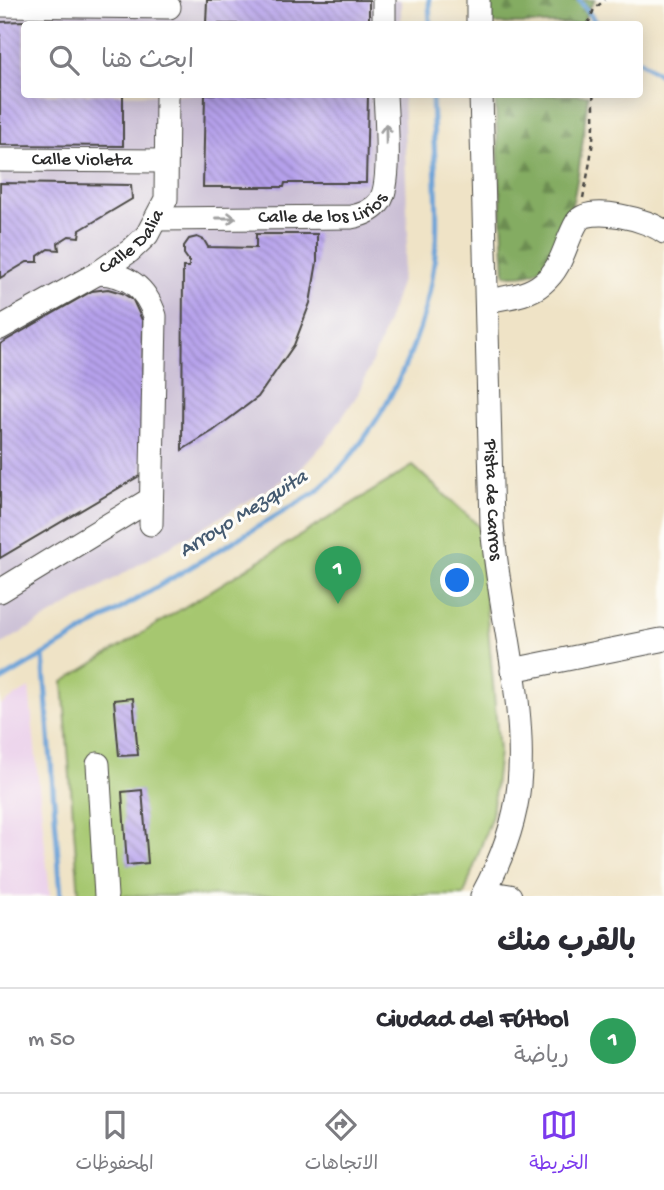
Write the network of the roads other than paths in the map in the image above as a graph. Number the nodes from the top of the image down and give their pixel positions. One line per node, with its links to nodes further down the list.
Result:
1 (384, 0): 5 (street)
2 (478, 0): 6 (street)
3 (0, 5): 4 (street)
4 (169, 10)
5 (384, 21)
6 (478, 21)
7 (167, 98): 11 (street, Calle Dalia)
8 (386, 98): 12 (street, Calle de los Lirios, one-way to 8)
9 (481, 98): 15 (street, Pista de Carros)
10 (0, 160): 11 (street, Calle Violeta)
11 (166, 161): 12 (street, Calle Dalia)
12 (157, 219): 14 (street, Calle Dalia)
13 (664, 232): 15 (street)
14 (98, 273): 16 (street, Calle Dalia); 17 (street)
15 (487, 301): 21 (street, Pista de Carros)
16 (0, 328)
17 (151, 499): 18 (street); 19 (street)
18 (151, 524)
19 (0, 591)
20 (661, 639): 21 (street)
21 (512, 670): 23 (street, Pista de Carros)
22 (98, 764): 24 (street)
23 (484, 894): 25 (street)
24 (106, 896)
25 (510, 896)

